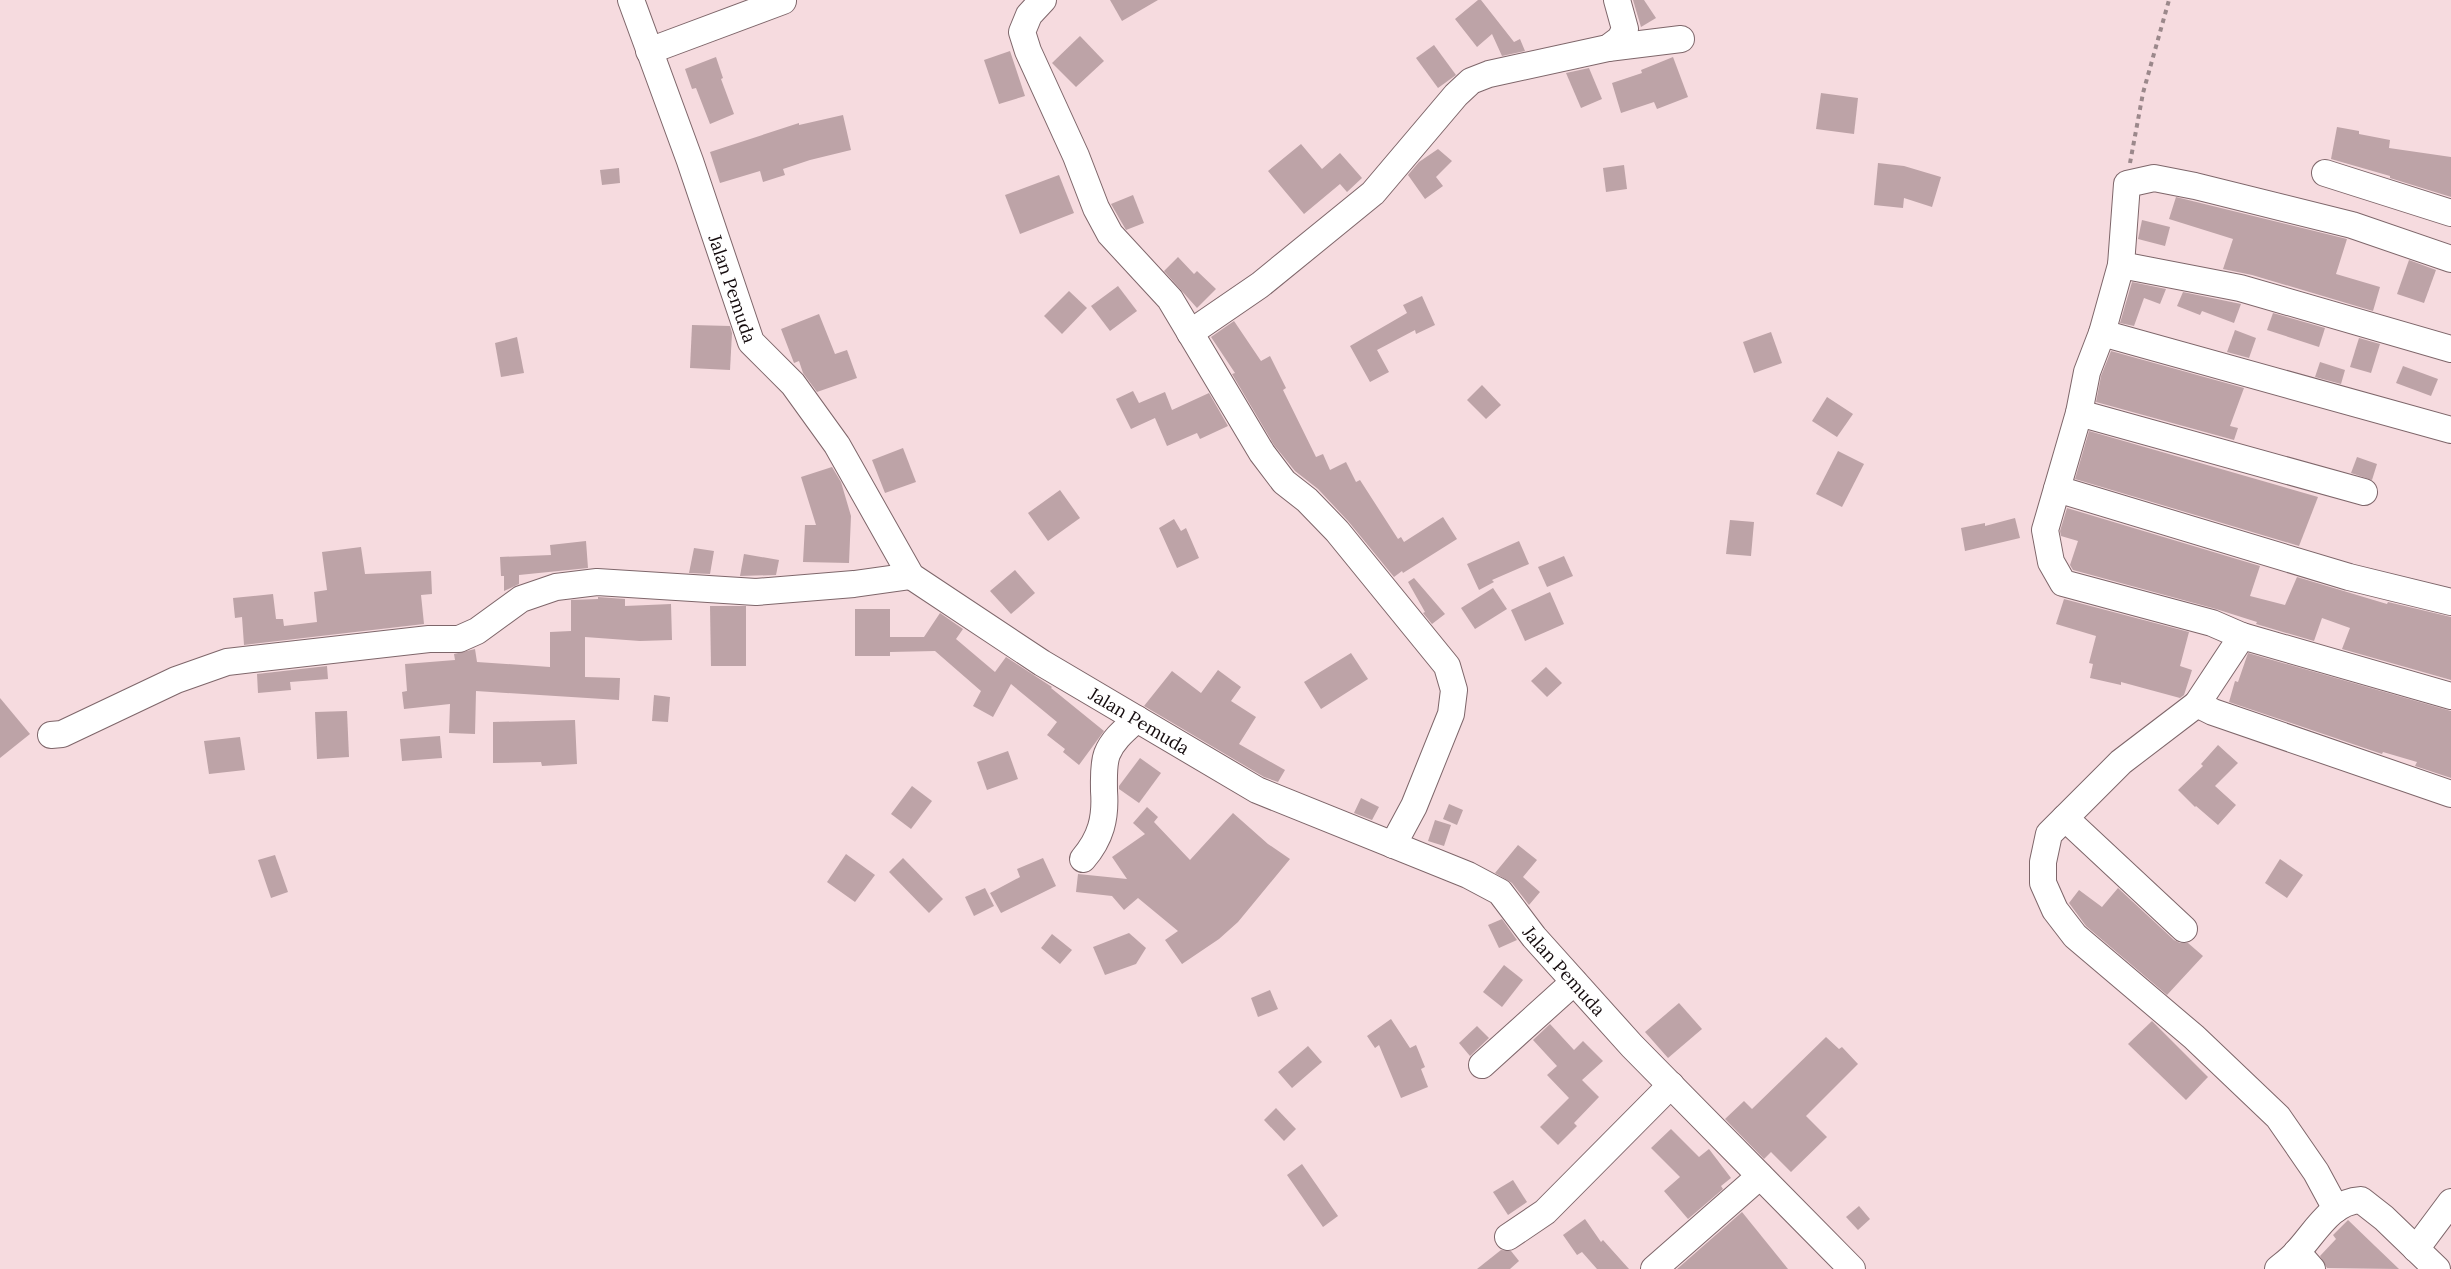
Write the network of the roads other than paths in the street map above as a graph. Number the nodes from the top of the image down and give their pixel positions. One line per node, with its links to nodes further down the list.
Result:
1 (631, 0): 7 (street, Jalan Pemuda)
2 (1043, 0): 12 (street)
3 (1617, 0): 6 (street)
4 (783, 1): 7 (street)
5 (1681, 39): 6 (street)
6 (1608, 48): 12 (street)
7 (649, 51): 19 (street, Jalan Pemuda)
8 (2325, 173): 9 (street)
9 (2451, 213)
10 (2451, 259): 11 (street)
11 (2121, 265): 13 (street); 14 (street)
12 (1190, 333): 28 (street)
13 (2102, 333): 15 (street); 16 (street)
14 (2451, 349)
15 (2079, 413): 17 (street); 18 (street)
16 (2451, 430)
17 (2057, 489): 20 (street); 21 (street)
18 (2364, 492)
19 (911, 576): 24 (street, Jalan Pemuda); 25 (street)
20 (2451, 602)
21 (2242, 636): 22 (street); 23 (street)
22 (2451, 696)
23 (2197, 704): 26 (street); 27 (street)
24 (1137, 719): 28 (street, Jalan Pemuda); 29 (street)
25 (51, 735)
26 (2451, 794)
27 (2065, 818): 30 (street); 36 (street)
28 (1394, 845): 31 (street, Jalan Pemuda)
29 (1083, 859)
30 (2184, 929)
31 (1574, 982): 32 (street); 33 (street, Jalan Pemuda)
32 (1482, 1065)
33 (1671, 1085): 34 (street, Jalan Pemuda); 37 (street)
34 (1760, 1176): 40 (street); 41 (street, Jalan Pemuda)
35 (2451, 1202): 38 (street)
36 (2336, 1209): 38 (street); 39 (street)
37 (1508, 1237)
38 (2416, 1249): 42 (street)
39 (2296, 1263)
40 (1654, 1269)
41 (1852, 1269)
42 (2437, 1269)

